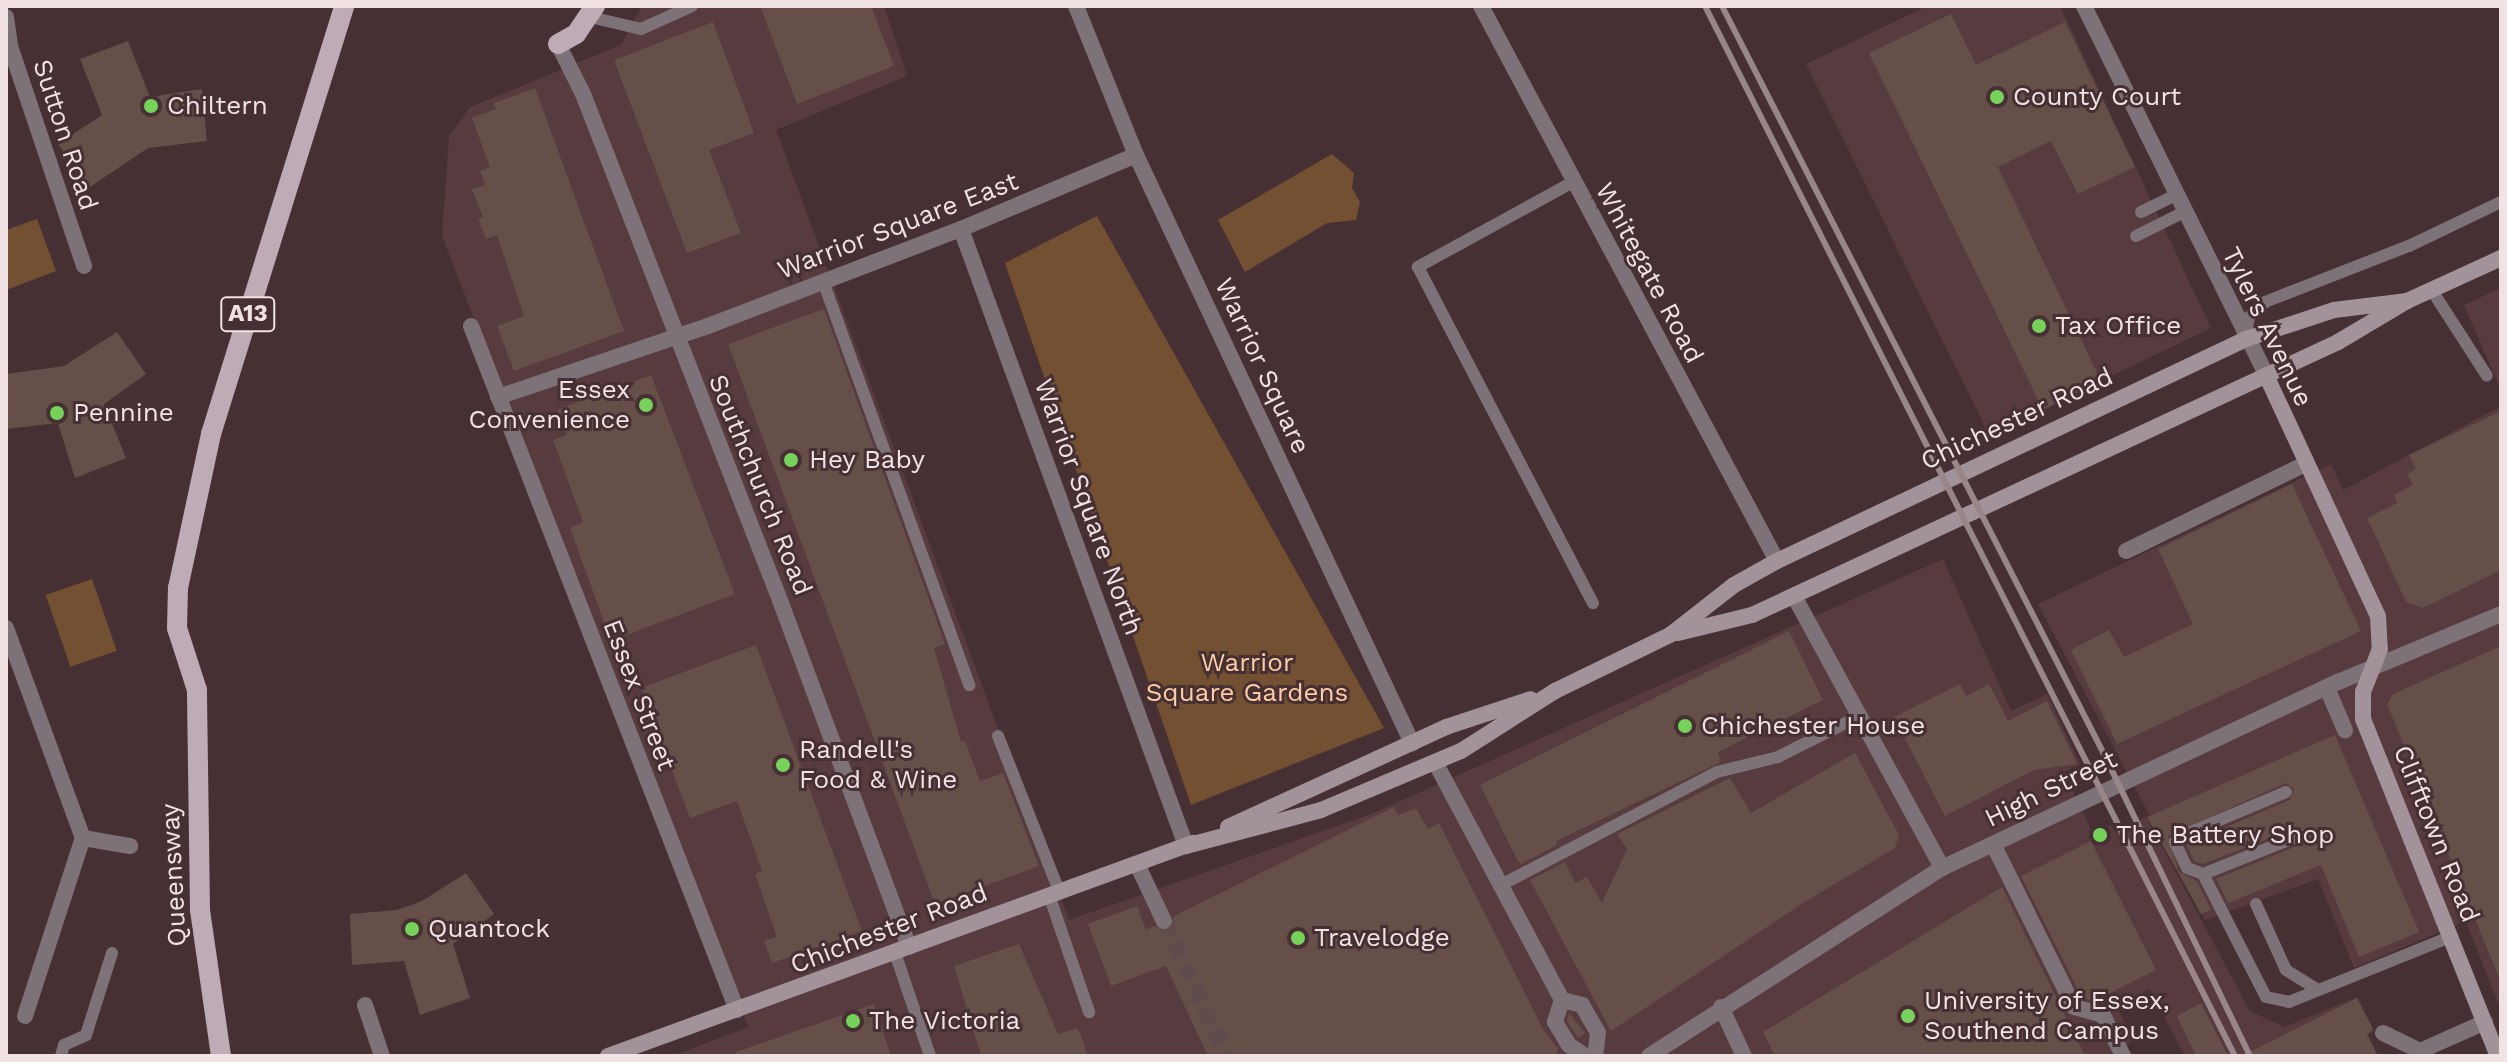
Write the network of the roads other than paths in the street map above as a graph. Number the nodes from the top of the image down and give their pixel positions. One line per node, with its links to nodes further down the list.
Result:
1 (692, 6): 6 (lane)
2 (1076, 6): 10 (street, Warrior Square)
3 (1481, 6): 11 (street, Whitegate Road)
4 (2084, 6): 12 (street, Tylers Avenue)
5 (348, 10): 72 (main road, Queensway / A13)
6 (593, 12): 9 (main road)
7 (6, 17): 8 (street, Sutton Road)
8 (6, 23): 19 (street, Sutton Road)
9 (558, 44): 24 (street, Southchurch Road)
10 (1136, 155): 16 (street, Warrior Square East); 44 (street, Warrior Square)
11 (1573, 182): 31 (street, Whitegate Road); 33 (lane)
12 (2176, 195): 14 (lane); 15 (street, Tylers Avenue)
13 (2501, 202): 25 (lane)
14 (2141, 212)
15 (2184, 212): 17 (lane); 25 (street, Tylers Avenue)
16 (961, 229): 20 (street, Warrior Square East); 51 (street, Warrior Square North)
17 (2136, 236)
18 (2501, 258): 21 (street, Chichester Road)
19 (84, 266)
20 (823, 281): 24 (street, Warrior Square East); 38 (lane)
21 (2431, 289): 22 (street, Chichester Road); 27 (lane)
22 (2407, 301): 25 (street, Chichester Road); 26 (street, Chichester Road)
23 (471, 326): 28 (street, Essex Street)
24 (675, 336): 28 (street); 60 (street, Southchurch Road)
25 (2246, 339): 26 (street, Tylers Avenue); 31 (street, Chichester Road)
26 (2266, 375): 29 (street, Tylers Avenue); 32 (street, Chichester Road)
27 (2487, 376)
28 (498, 397): 66 (street, Essex Street)
29 (2305, 464): 30 (street); 37 (street, Tylers Avenue)
30 (2126, 551)
31 (1777, 561): 36 (street, Chichester Road)
32 (1794, 596): 36 (street, Chichester Road); 41 (street)
33 (1593, 603)
34 (2501, 614): 37 (street, High Street)
35 (6, 628): 48 (street)
36 (1670, 635): 40 (street, Chichester Road)
37 (2369, 673): 39 (street, High Street); 59 (street, Clifftown Road)
38 (969, 685)
39 (2327, 688): 42 (street); 49 (street, High Street)
40 (1555, 691): 44 (street, Chichester Road); 45 (street, Chichester Road)
41 (1861, 715): 53 (street); 55 (lane)
42 (2345, 730)
43 (998, 736): 56 (lane)
44 (1412, 743): 51 (street, Chichester Road)
45 (1435, 762): 51 (street, Chichester Road); 55 (street)
46 (2286, 792): 54 (lane)
47 (2301, 835): 54 (lane)
48 (83, 838): 50 (street); 68 (street)
49 (1993, 844): 53 (street, High Street); 80 (street)
50 (130, 846)
51 (1186, 846): 52 (street, Chichester Road)
52 (1137, 864): 56 (street, Chichester Road); 58 (street)
53 (1942, 868): 65 (street, High Street)
54 (2203, 874): 62 (lane)
55 (1499, 886): 63 (street)
56 (1054, 893): 60 (street, Chichester Road); 67 (lane)
57 (2256, 904): 62 (lane)
58 (1164, 921)
59 (2452, 936): 62 (lane); 69 (street, Clifftown Road)
60 (902, 950): 66 (street, Chichester Road); 75 (lane)
61 (112, 953): 71 (lane)
62 (2318, 990)
63 (1562, 1000): 76 (street); 77 (street)
64 (365, 1005): 73 (street)
65 (1721, 1007): 78 (street, High Street); 79 (street)
66 (737, 1010): 74 (street, Chichester Road)
67 (1089, 1012)
68 (25, 1016)
69 (2485, 1022): 70 (street); 81 (street, Clifftown Road)
70 (2383, 1033)
71 (61, 1056)
72 (221, 1056)
73 (382, 1056)
74 (608, 1056)
75 (930, 1056)
76 (1585, 1056)
77 (1595, 1056)
78 (1649, 1056)
79 (1744, 1056)
80 (2123, 1056)
81 (2498, 1056)

